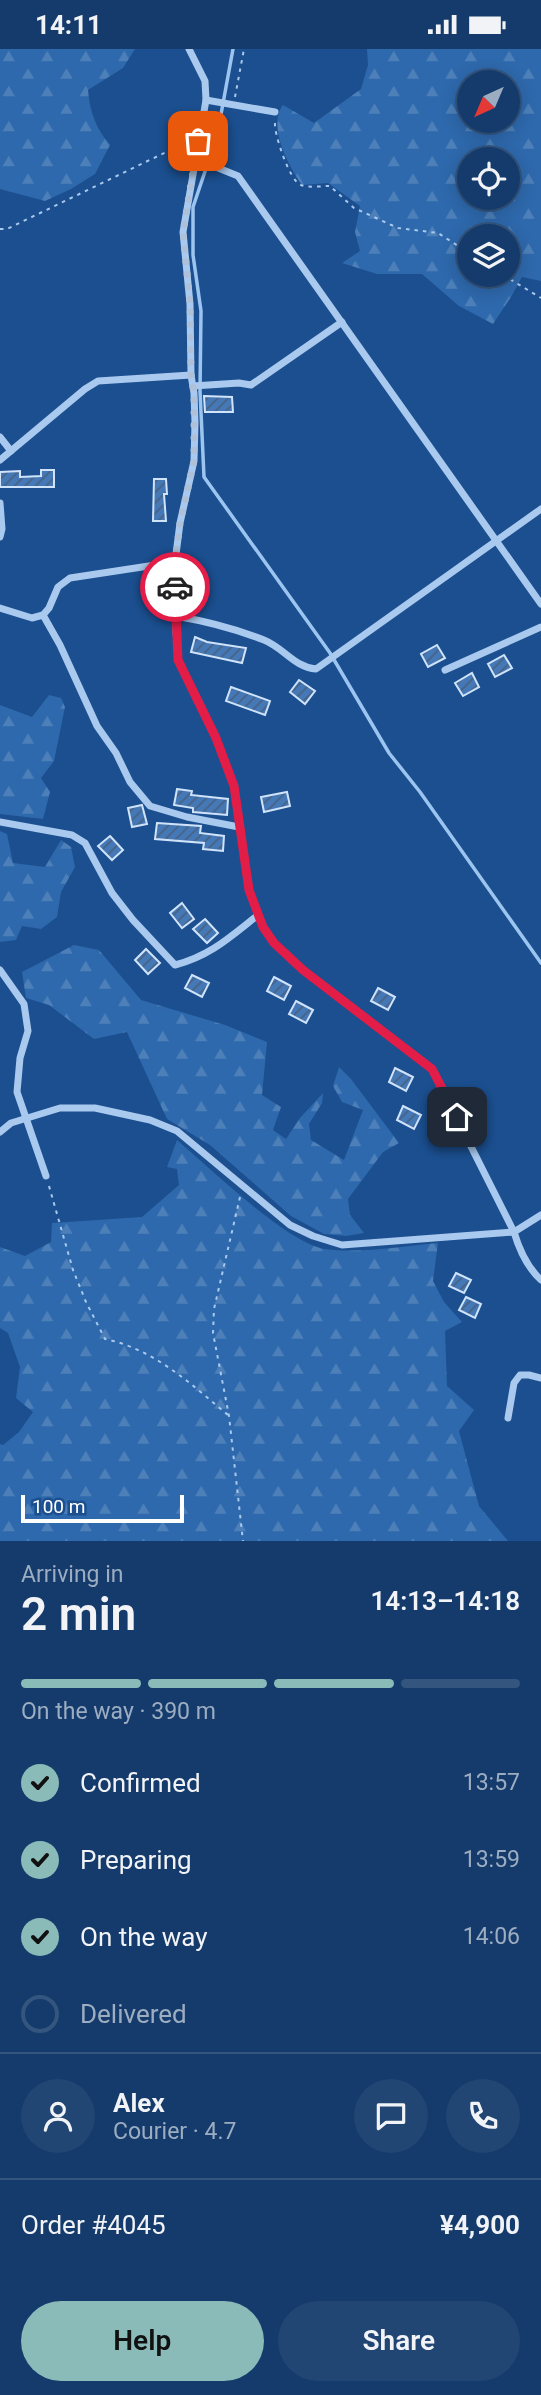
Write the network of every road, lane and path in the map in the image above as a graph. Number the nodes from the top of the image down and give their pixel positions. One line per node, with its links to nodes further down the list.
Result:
1 (189, 49): 3 (street)
2 (244, 49): 4 (path)
3 (206, 100): 4 (street); 6 (street)
4 (234, 105): 5 (street)
5 (275, 112): 9 (path)
6 (198, 142): 7 (street); 8 (path)
7 (199, 160): 12 (street); 13 (street)
8 (0, 229)
9 (457, 245)
10 (520, 285): 11 (path)
11 (541, 298)
12 (342, 322): 14 (street); 21 (street)
13 (191, 375): 14 (street); 16 (street)
14 (193, 386): 22 (street)
15 (0, 437): 16 (street)
16 (11, 451): 17 (street)
17 (0, 460)
18 (0, 503): 20 (street)
19 (541, 509): 21 (street)
20 (0, 537)
21 (497, 539): 23 (street); 26 (street)
22 (175, 562): 25 (street); 26 (street)
23 (541, 604)
24 (0, 607): 25 (street)
25 (43, 615): 30 (street)
26 (175, 616): 30 (street)
27 (541, 628): 28 (street)
28 (445, 670)
29 (0, 822): 31 (street)
30 (239, 827): 31 (street)
31 (258, 915): 38 (street)
32 (0, 970): 33 (street)
33 (24, 1118): 34 (street); 35 (street); 36 (street)
34 (0, 1132)
35 (46, 1176): 41 (path)
36 (243, 1186): 38 (street); 41 (path)
37 (541, 1215): 38 (street)
38 (514, 1232): 39 (street)
39 (541, 1280)
40 (541, 1378): 42 (street)
41 (229, 1416): 43 (path)
42 (508, 1418)
43 (243, 1541)

